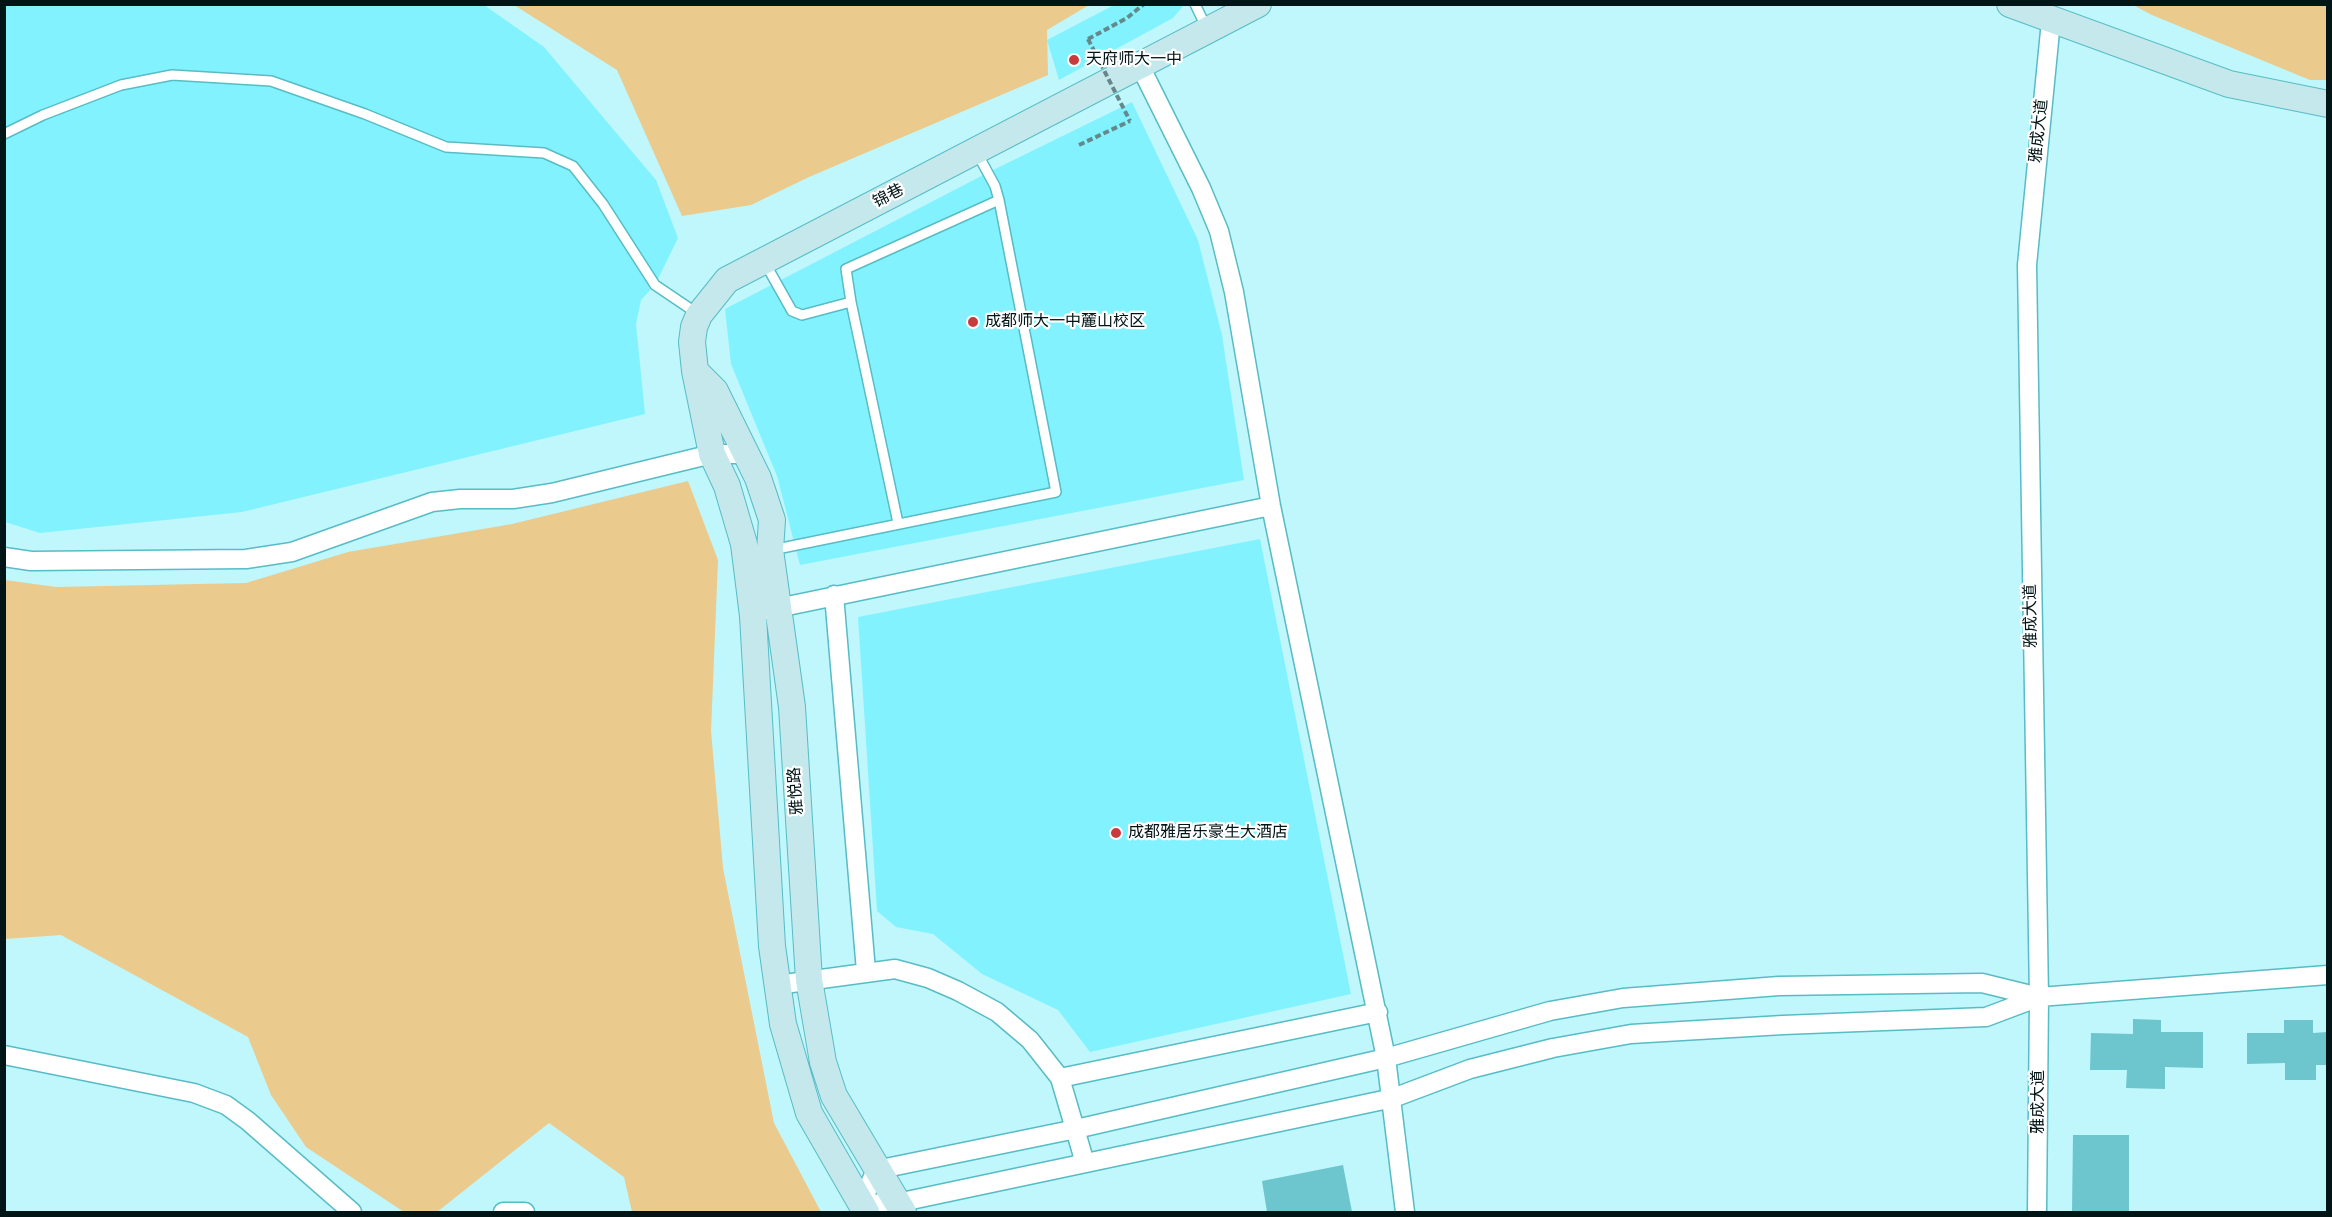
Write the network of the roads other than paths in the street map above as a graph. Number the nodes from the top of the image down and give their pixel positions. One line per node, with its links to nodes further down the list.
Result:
1 (1196, 4): 5 (lane)
2 (1258, 4): 5 (street, 锦巷)
3 (2010, 4): 4 (street)
4 (2051, 21): 7 (street); 28 (street, 雅成大道)
5 (1207, 30): 6 (street, 锦巷)
6 (1140, 66): 9 (street, 锦巷); 17 (street)
7 (2328, 104)
8 (4, 134): 13 (lane)
9 (977, 153): 10 (lane); 11 (street, 锦巷)
10 (999, 200): 12 (lane); 18 (lane)
11 (763, 261): 12 (lane); 13 (street, 锦巷)
12 (851, 302): 18 (lane)
13 (699, 315): 14 (street, 锦巷)
14 (695, 370): 15 (street, 锦巷); 16 (street, 雅悦路)
15 (712, 454): 16 (street); 20 (street); 23 (street, 锦巷)
16 (748, 454): 19 (street, 雅悦路)
17 (1271, 506): 21 (street); 29 (street)
18 (898, 523): 19 (lane)
19 (770, 550): 22 (street, 雅悦路)
20 (4, 557)
21 (834, 595): 22 (street); 24 (street)
22 (778, 607): 23 (street); 26 (street, 雅悦路)
23 (753, 616): 27 (street, 锦巷)
24 (866, 971): 26 (street); 32 (street)
25 (2328, 975): 28 (street)
26 (810, 980): 27 (street); 36 (street, 雅悦路)
27 (777, 985): 37 (street, 锦巷)
28 (2039, 997): 31 (street); 33 (street); 43 (street, 雅成大道)
29 (1378, 1012): 31 (street); 32 (street)
30 (4, 1055): 39 (street)
31 (1386, 1058): 33 (street); 34 (street)
32 (1060, 1078): 34 (street)
33 (1393, 1098): 35 (street); 42 (street)
34 (1076, 1130): 35 (street); 36 (street)
35 (1085, 1164): 38 (street)
36 (876, 1170): 37 (street); 38 (street, 雅悦路)
37 (863, 1208): 38 (street)
38 (900, 1208)
39 (352, 1212)
40 (503, 1212): 41 (street)
41 (525, 1212)
42 (1405, 1212)
43 (2037, 1212)

